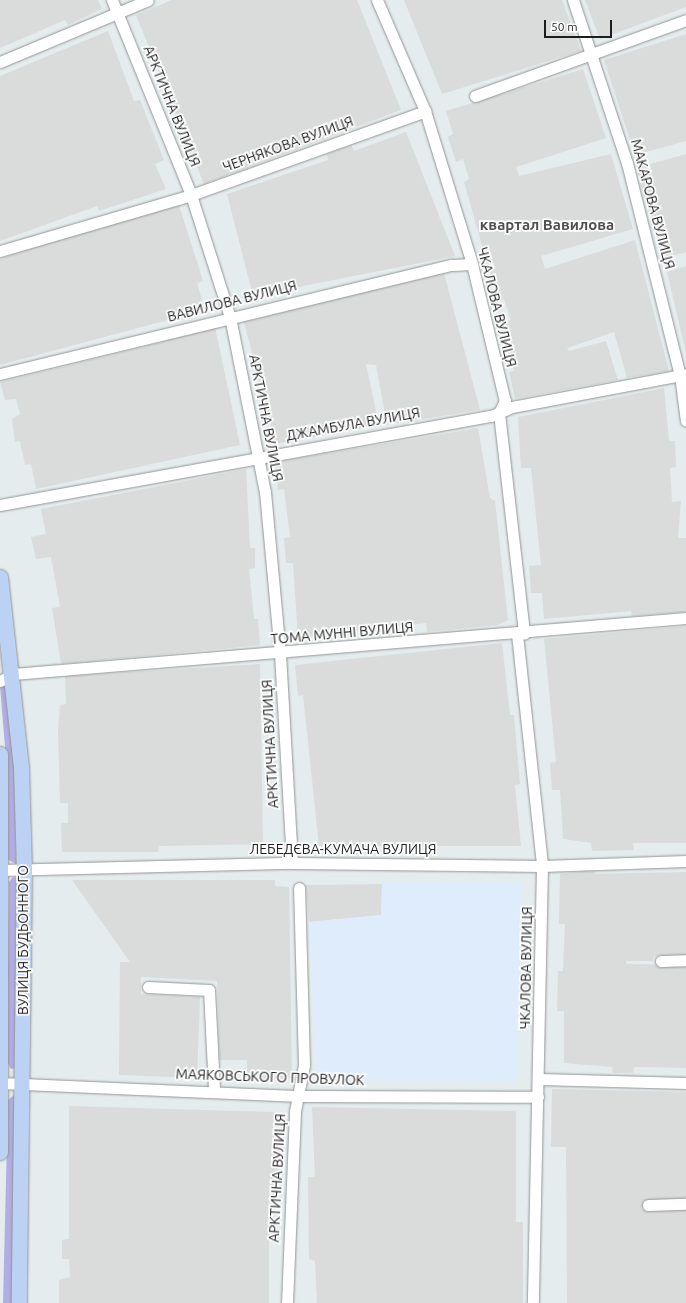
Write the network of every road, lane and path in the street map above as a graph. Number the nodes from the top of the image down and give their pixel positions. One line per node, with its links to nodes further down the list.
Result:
1 (112, 0): 5 (street, АРКТИЧНА ВУЛИЦЯ)
2 (148, 0): 5 (street)
3 (377, 0): 10 (street, ЧКАЛОВА ВУЛИЦЯ)
4 (573, 0): 7 (street, МАКАРОВА ВУЛИЦЯ)
5 (118, 13): 8 (street); 11 (street, АРКТИЧНА ВУЛИЦЯ)
6 (686, 20): 7 (street)
7 (593, 53): 9 (street); 16 (street, МАКАРОВА ВУЛИЦЯ)
8 (0, 62)
9 (475, 96)
10 (425, 111): 11 (street, ЧЕРНЯКОВА ВУЛИЦЯ); 13 (street, ЧКАЛОВА ВУЛИЦЯ)
11 (192, 195): 12 (street, ЧЕРНЯКОВА ВУЛИЦЯ); 14 (street, АРКТИЧНА ВУЛИЦЯ)
12 (0, 251)
13 (472, 264): 14 (street, ВАВИЛОВА ВУЛИЦЯ); 17 (street, ЧКАЛОВА ВУЛИЦЯ)
14 (230, 317): 15 (street, ВАВИЛОВА ВУЛИЦЯ); 19 (street, АРКТИЧНА ВУЛИЦЯ)
15 (0, 374)
16 (683, 375): 17 (street, ДЖАМБУЛА ВУЛИЦЯ); 18 (street, МАКАРОВА ВУЛИЦЯ)
17 (499, 413): 19 (street, ДЖАМБУЛА ВУЛИЦЯ); 23 (street, ЧКАЛОВА ВУЛИЦЯ)
18 (686, 421)
19 (259, 456): 20 (street, ДЖАМБУЛА ВУЛИЦЯ); 24 (street, АРКТИЧНА ВУЛИЦЯ)
20 (0, 505)
21 (0, 577): 25 (main road, ВУЛИЦЯ БУДЬОННОГО)
22 (686, 618): 23 (street, ТОМА МУННІ ВУЛИЦЯ)
23 (521, 634): 24 (street, ТОМА МУННІ ВУЛИЦЯ); 29 (street, ЧКАЛОВА ВУЛИЦЯ)
24 (280, 654): 25 (street, ТОМА МУННІ ВУЛИЦЯ); 28 (street, АРКТИЧНА ВУЛИЦЯ)
25 (6, 678): 31 (main road, ВУЛИЦЯ БУДЬОННОГО)
26 (0, 754): 30 (main road, ВУЛИЦЯ БУДЬОННОГО)
27 (686, 861): 29 (street, ЛЕБЕДЄВА-КУМАЧА ВУЛИЦЯ)
28 (292, 863): 29 (street, ЛЕБЕДЄВА-КУМАЧА ВУЛИЦЯ); 31 (street, ЛЕБЕДЄВА-КУМАЧА ВУЛИЦЯ)
29 (542, 866): 36 (street, ЧКАЛОВА ВУЛИЦЯ)
30 (1, 870): 31 (street, ЛЕБЕДЄВА-КУМАЧА ВУЛИЦЯ); 37 (main road, ВУЛИЦЯ БУДЬОННОГО)
31 (24, 870): 38 (main road, ВУЛИЦЯ БУДЬОННОГО)
32 (299, 888): 41 (street, АРКТИЧНА ВУЛИЦЯ)
33 (686, 960): 34 (street)
34 (661, 961)
35 (148, 987): 40 (street)
36 (539, 1079): 39 (street); 42 (street, ЧКАЛОВА ВУЛИЦЯ)
37 (0, 1082): 38 (street, МАЯКОВСЬКОГО ПРОВУЛОК); 43 (main road, ВУЛИЦЯ БУДЬОННОГО)
38 (23, 1083): 40 (street, МАЯКОВСЬКОГО ПРОВУЛОК); 46 (main road, ВУЛИЦЯ БУДЬОННОГО)
39 (686, 1083)
40 (214, 1090): 41 (street, МАЯКОВСЬКОГО ПРОВУЛОК)
41 (301, 1096): 42 (street, МАЯКОВСЬКОГО ПРОВУЛОК); 47 (street, АРКТИЧНА ВУЛИЦЯ)
42 (538, 1097): 48 (street, ЧКАЛОВА ВУЛИЦЯ)
43 (0, 1152)
44 (686, 1204): 45 (street)
45 (648, 1206)
46 (19, 1303)
47 (287, 1303)
48 (533, 1303)

